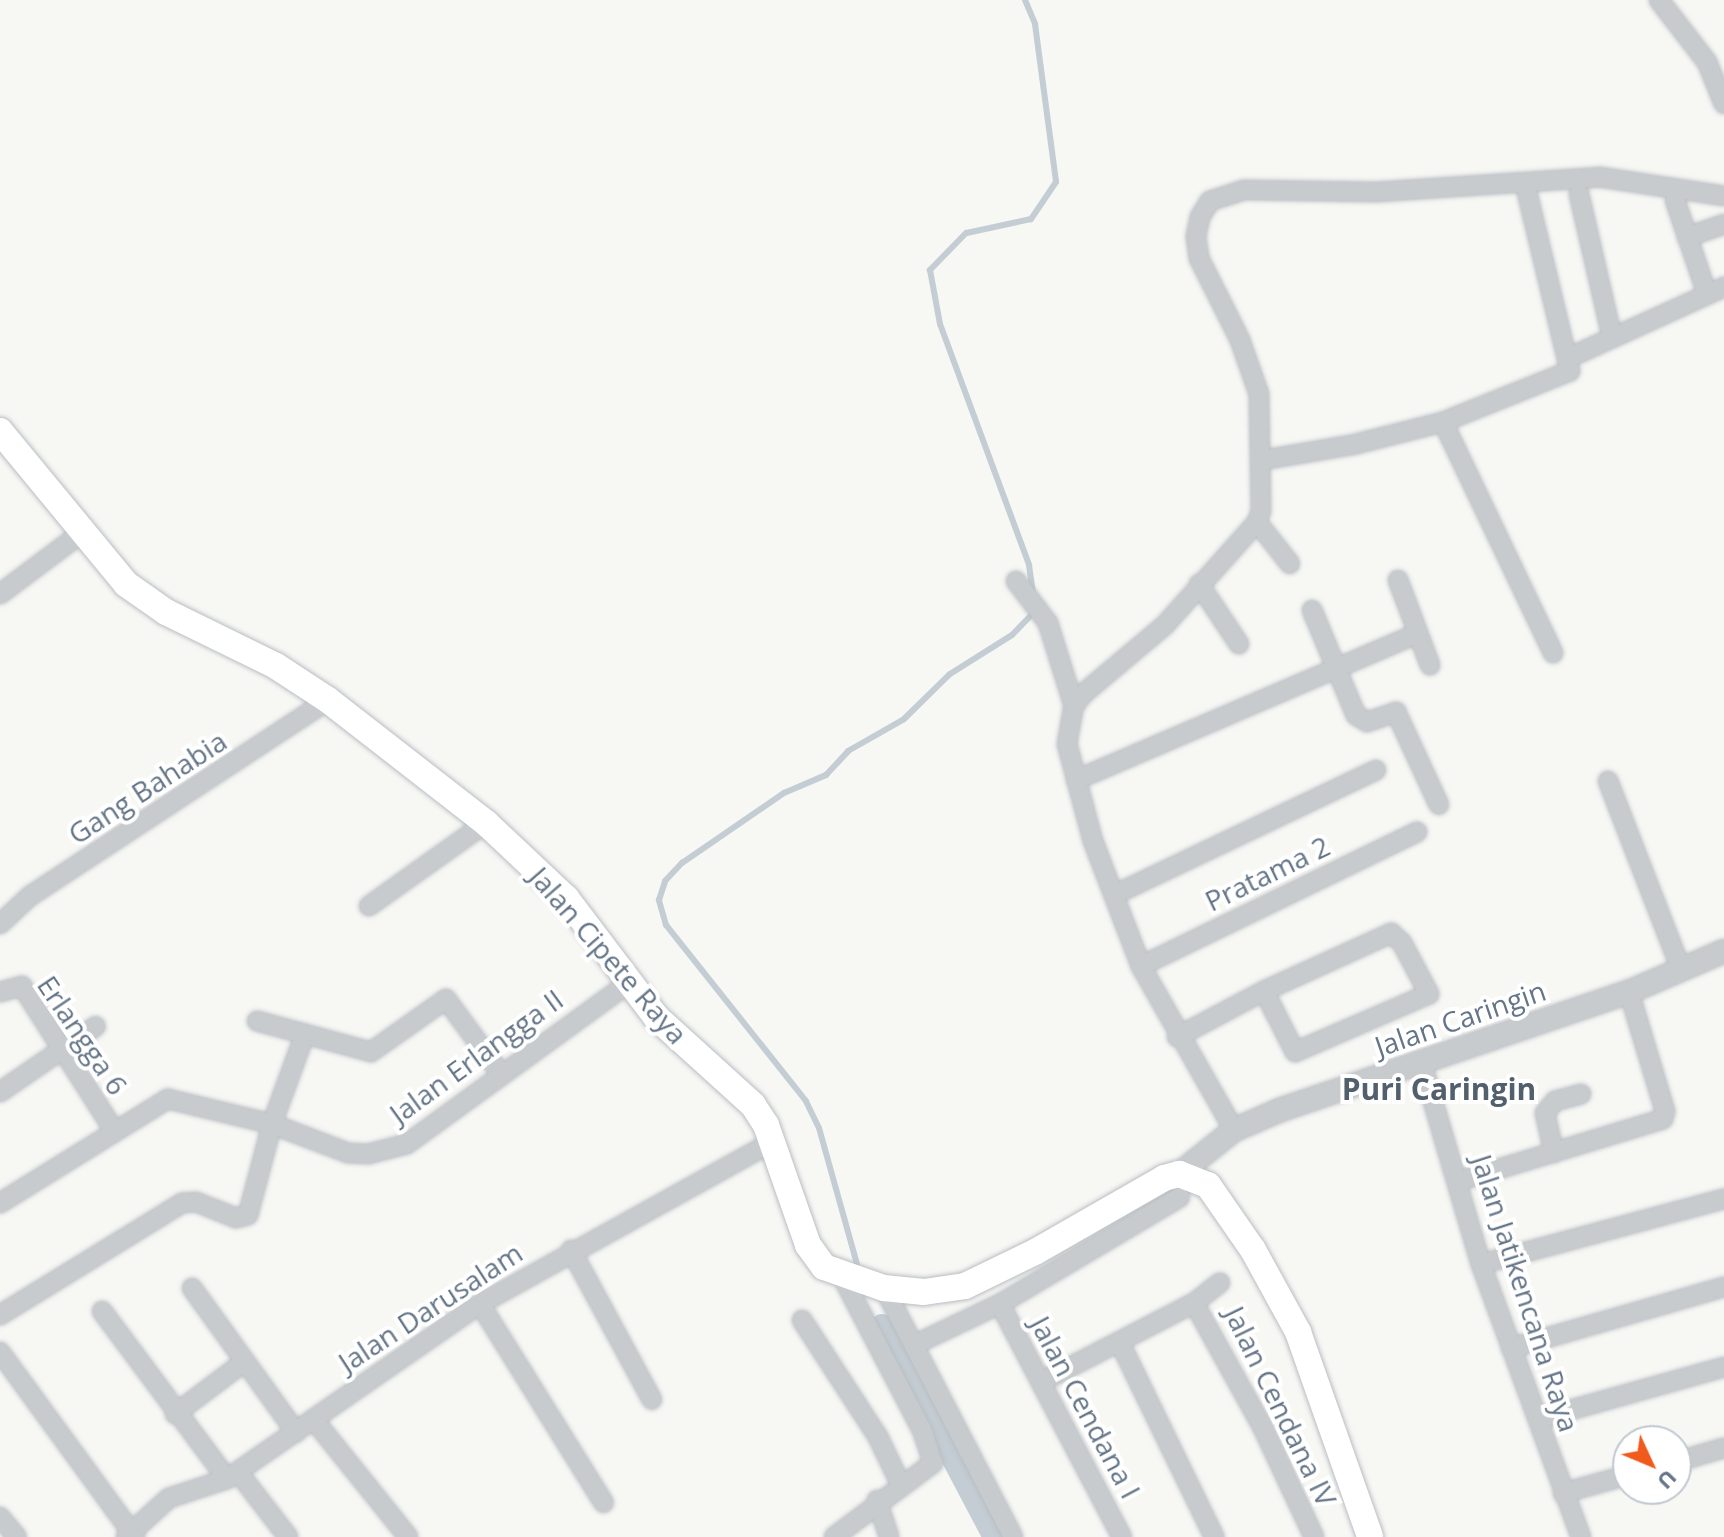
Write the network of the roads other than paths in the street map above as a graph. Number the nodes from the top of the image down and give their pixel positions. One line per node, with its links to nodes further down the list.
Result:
1 (1659, 0): 2 (street)
2 (1724, 104)
3 (1525, 184): 5 (street); 12 (street); 14 (street)
4 (1579, 194): 10 (street)
5 (1724, 196)
6 (1675, 200): 8 (street)
7 (1724, 224): 8 (street)
8 (1687, 237): 9 (street)
9 (1715, 290): 10 (street)
10 (1612, 337): 11 (street)
11 (1577, 354)
12 (1443, 422): 14 (street); 25 (street)
13 (0, 431): 16 (main road, Jalan Cipete Raya)
14 (1263, 460): 15 (street)
15 (1257, 522): 17 (street); 20 (street)
16 (80, 534): 21 (street); 28 (main road, Jalan Cipete Raya)
17 (1290, 564)
18 (1398, 580): 23 (street)
19 (1016, 581): 29 (street)
20 (1199, 584): 24 (street); 29 (street)
21 (0, 594)
22 (1312, 610): 27 (street)
23 (1417, 634): 26 (street); 27 (street)
24 (1239, 644)
25 (1553, 653)
26 (1430, 665)
27 (1335, 671): 31 (street); 33 (street)
28 (328, 700): 34 (main road, Jalan Cipete Raya); 38 (street, Gang Bahabia)
29 (1074, 706): 31 (street)
30 (1376, 770): 36 (street)
31 (1076, 780): 36 (street)
32 (1608, 781): 41 (street)
33 (1439, 805)
34 (486, 823): 37 (street); 42 (main road, Jalan Cipete Raya)
35 (1417, 832): 40 (street, Pratama 2)
36 (1116, 894): 40 (street)
37 (369, 906)
38 (0, 924)
39 (1724, 951): 41 (street, Jalan Caringin)
40 (1141, 966): 49 (street)
41 (1681, 969): 45 (street, Jalan Caringin)
42 (631, 981): 52 (street, Jalan Erlangga II); 58 (main road, Jalan Cipete Raya)
43 (0, 991): 50 (street, Erlangga 6)
44 (1264, 991): 44 (street); 49 (street)
45 (1629, 992): 51 (street, Jalan Caringin); 59 (street)
46 (257, 1021): 48 (street)
47 (96, 1026): 50 (street)
48 (305, 1034): 52 (street); 55 (street)
49 (1177, 1037): 56 (street)
50 (61, 1048): 53 (street); 57 (street, Erlangga 6)
51 (1422, 1064): 56 (street, Jalan Caringin); 60 (street, Jalan Jatikencana Raya)
52 (501, 1074): 55 (street, Jalan Erlangga II)
53 (0, 1092)
54 (1581, 1094): 59 (street)
55 (272, 1124): 57 (street, Jalan Erlangga II); 75 (street)
56 (1234, 1130): 61 (street, Jalan Caringin)
57 (115, 1132): 63 (street, Jalan Erlangga II)
58 (771, 1143): 64 (street, Jalan Darusalam); 66 (main road, Jalan Cipete Raya)
59 (1554, 1153): 60 (street)
60 (1459, 1181): 65 (street, Jalan Jatikencana Raya)
61 (1180, 1186): 70 (main road, Jalan Cipete Raya); 73 (street); 108 (main road)
62 (1724, 1199): 65 (street)
63 (0, 1203)
64 (571, 1250): 72 (street, Jalan Darusalam); 84 (street)
65 (1481, 1264): 79 (street, Jalan Jatikencana Raya)
66 (842, 1276): 70 (main road, Jalan Cipete Raya); 93 (street)
67 (1220, 1283): 71 (street)
68 (1724, 1287): 79 (street)
69 (192, 1288): 81 (street)
70 (884, 1288): 78 (street)
71 (1194, 1303): 77 (street); 107 (street, Jalan Cendana IV)
72 (480, 1304): 87 (street, Jalan Darusalam); 96 (street)
73 (1000, 1304): 78 (street); 83 (street, Jalan Cendana I)
74 (102, 1311): 85 (street)
75 (0, 1315)
76 (802, 1320): 93 (street)
77 (1120, 1343): 83 (street); 106 (street)
78 (916, 1344): 104 (street)
79 (1511, 1348): 86 (street, Jalan Jatikencana Raya)
80 (0, 1352): 98 (street)
81 (244, 1362): 85 (street); 88 (street)
82 (1724, 1367): 86 (street)
83 (1041, 1382): 105 (street, Jalan Cendana I)
84 (652, 1400)
85 (175, 1414): 91 (street)
86 (1538, 1419): 94 (street, Jalan Jatikencana Raya)
87 (314, 1420): 88 (street, Jalan Darusalam); 101 (street)
88 (296, 1432): 91 (street, Jalan Darusalam)
89 (1724, 1448): 90 (street)
90 (1692, 1457)
91 (232, 1475): 98 (street, Jalan Darusalam); 100 (street)
92 (1612, 1479): 94 (street)
93 (900, 1483): 95 (street)
94 (1563, 1493): 109 (street, Jalan Jatikencana Raya)
95 (877, 1500): 102 (street); 103 (street)
96 (604, 1503)
97 (0, 1517): 99 (street)
98 (131, 1536)
99 (17, 1537)
100 (288, 1537)
101 (408, 1537)
102 (834, 1537)
103 (889, 1537)
104 (1013, 1537)
105 (1122, 1537)
106 (1214, 1537)
107 (1314, 1537)
108 (1370, 1537)
109 (1581, 1537)

